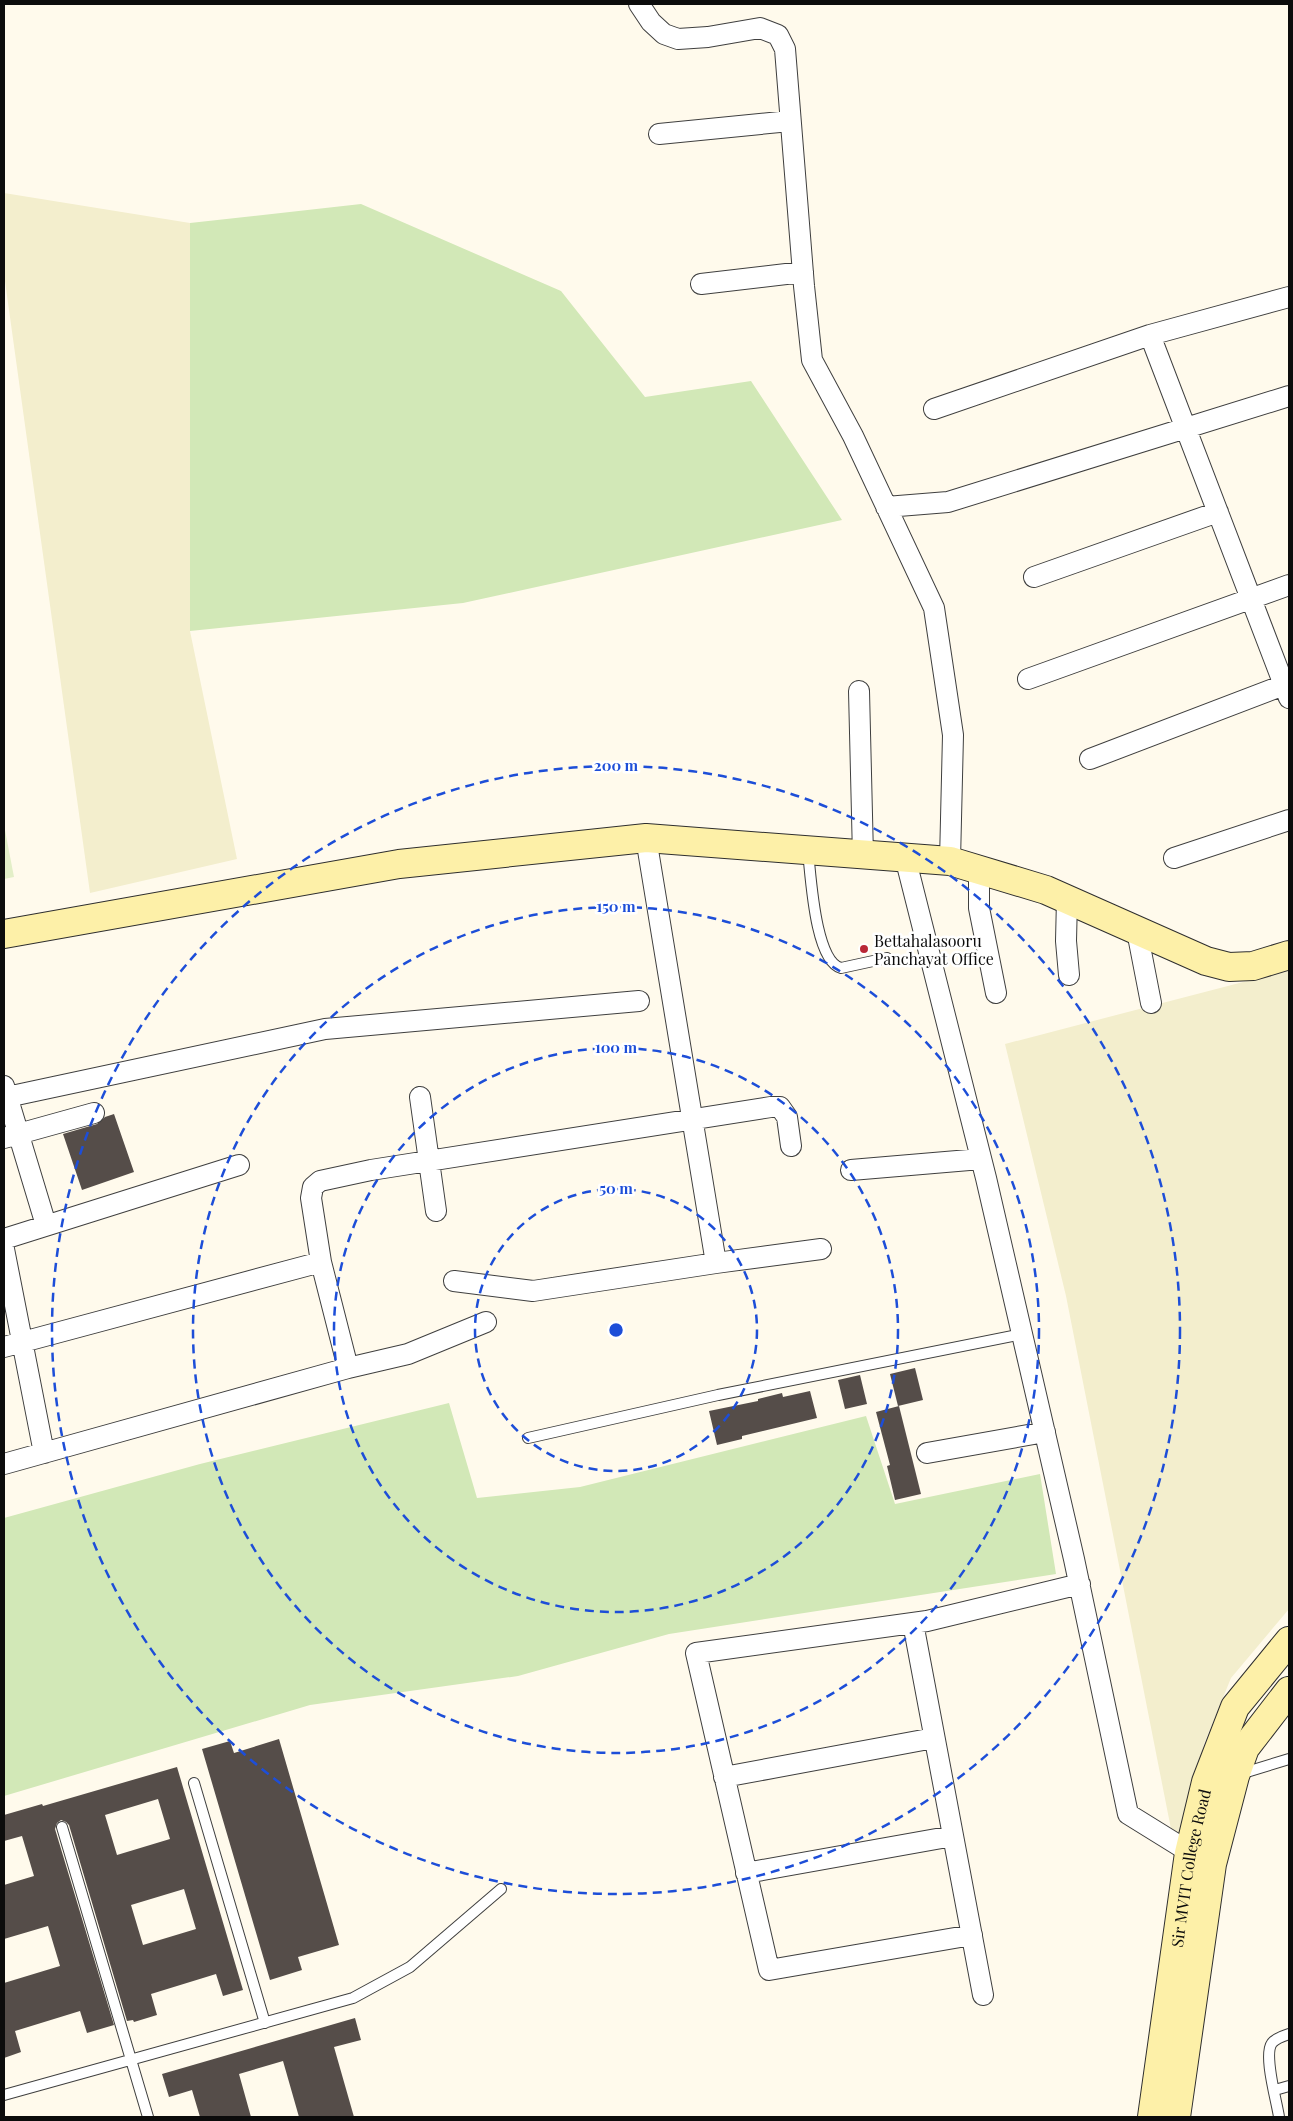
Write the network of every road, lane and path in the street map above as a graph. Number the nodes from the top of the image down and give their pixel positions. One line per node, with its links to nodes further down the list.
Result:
1 (639, 4): 2 (street)
2 (790, 121): 3 (street); 4 (street)
3 (659, 134)
4 (803, 272): 5 (street); 11 (street)
5 (701, 284)
6 (1289, 297): 7 (street)
7 (1150, 334): 9 (street); 10 (street)
8 (1289, 396): 10 (street)
9 (934, 409)
10 (1186, 429): 11 (street); 12 (street)
11 (886, 506): 26 (street)
12 (1218, 512): 13 (street); 15 (street)
13 (1034, 577)
14 (1289, 585): 15 (street)
15 (1251, 598): 16 (street); 17 (street)
16 (1028, 679)
17 (1288, 689): 19 (street)
18 (859, 691): 23 (street)
19 (1090, 760)
20 (1289, 820): 25 (street)
21 (646, 838): 22 (street); 30 (street); 40 (street)
22 (808, 851): 23 (street); 32 (lane)
23 (863, 856): 24 (street)
24 (905, 857): 26 (street); 43 (street)
25 (1174, 858)
26 (950, 862): 27 (street)
27 (979, 870): 28 (street); 34 (street)
28 (1067, 899): 29 (street); 33 (street)
29 (1137, 931): 31 (street); 36 (street)
30 (4, 934)
31 (1289, 955)
32 (887, 958)
33 (1069, 975)
34 (996, 993)
35 (639, 1001): 37 (street)
36 (1151, 1003)
37 (6, 1091): 41 (street)
38 (420, 1097): 44 (street)
39 (94, 1113): 41 (street)
40 (693, 1119): 42 (street); 44 (street); 53 (street)
41 (12, 1136): 48 (street)
42 (791, 1146)
43 (981, 1159): 46 (street); 56 (street)
44 (429, 1161): 47 (street); 52 (street)
45 (239, 1165): 48 (street)
46 (852, 1170)
47 (436, 1212)
48 (46, 1225): 49 (street)
49 (4, 1239)
50 (4, 1249): 57 (street)
51 (821, 1249): 53 (street)
52 (320, 1262): 57 (street); 58 (street)
53 (716, 1263): 54 (street)
54 (454, 1281)
55 (486, 1322): 58 (street)
56 (1022, 1334): 59 (street); 60 (lane)
57 (13, 1344): 61 (street)
58 (348, 1368): 61 (street)
59 (1045, 1432): 62 (street); 64 (street)
60 (528, 1438)
61 (44, 1453): 63 (street)
62 (927, 1453)
63 (4, 1464)
64 (1080, 1584): 65 (street); 75 (street)
65 (913, 1623): 68 (street); 71 (street)
66 (1289, 1641): 75 (street, Sir MVIT College Road)
67 (1289, 1691): 70 (street, Sir MVIT College Road)
68 (934, 1738): 71 (street); 74 (street)
69 (1289, 1759): 70 (lane)
70 (1235, 1776): 75 (street, Sir MVIT College Road)
71 (724, 1777): 76 (street)
72 (194, 1783): 80 (lane)
73 (62, 1826): 82 (lane)
74 (953, 1836): 76 (street); 78 (street)
75 (1201, 1858): 87 (street, Sir MVIT College Road); 88 (street, Sir MVIT College Road)
76 (746, 1873): 78 (street)
77 (501, 1889): 80 (lane)
78 (972, 1935): 79 (street)
79 (983, 1995)
80 (265, 2023): 82 (lane)
81 (1289, 2034): 84 (lane)
82 (131, 2060): 85 (lane); 86 (lane)
83 (1289, 2086): 84 (lane)
84 (1274, 2090): 89 (lane)
85 (4, 2095)
86 (148, 2117)
87 (1152, 2117)
88 (1176, 2117)
89 (1279, 2117)

